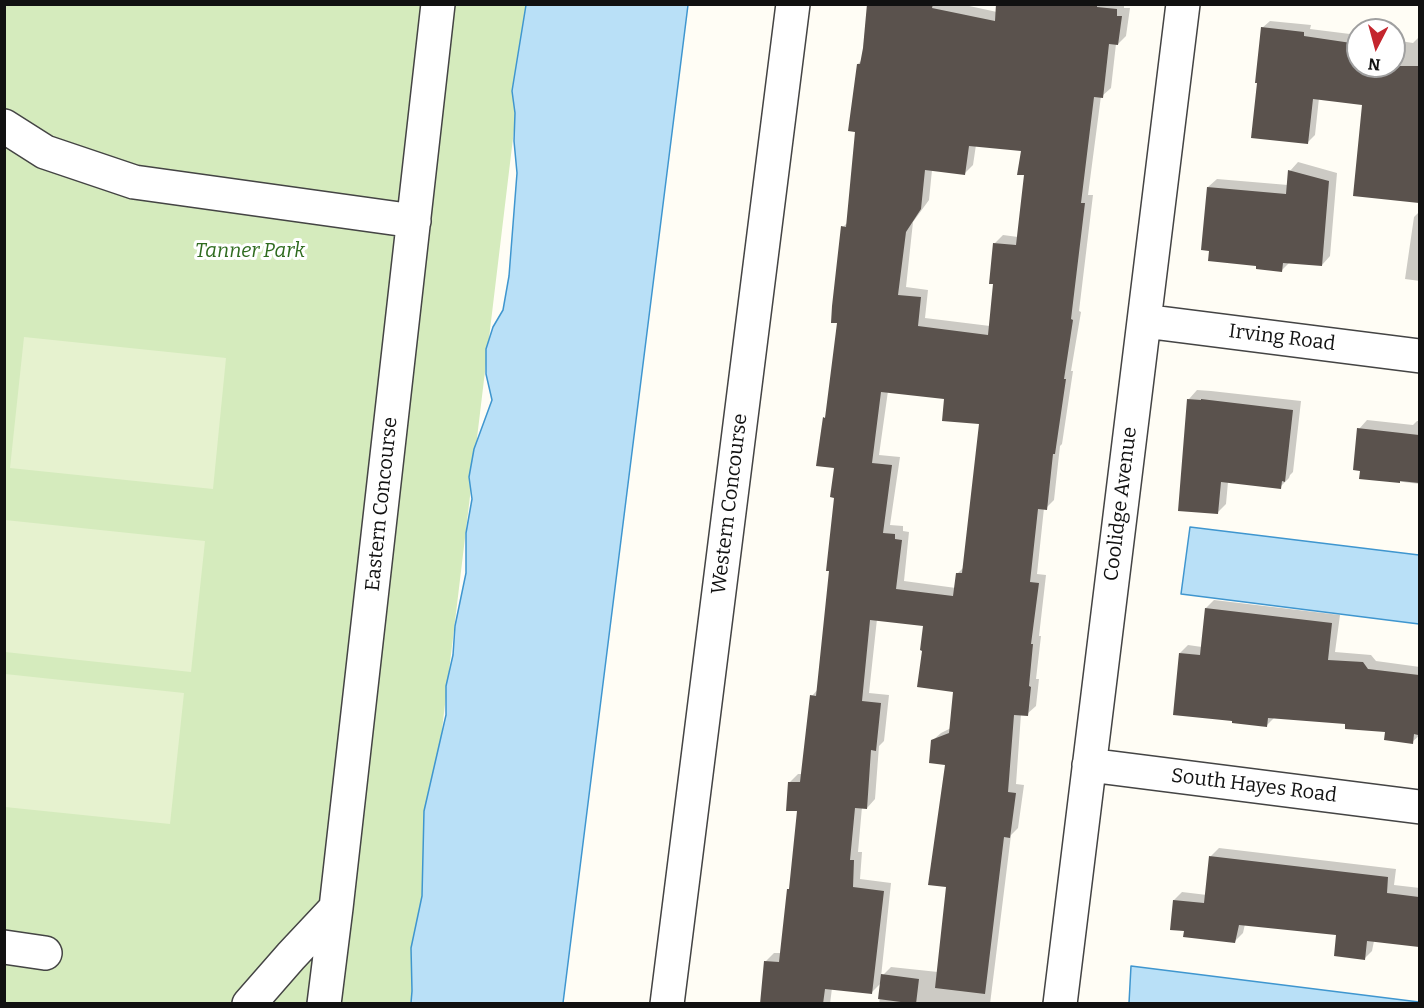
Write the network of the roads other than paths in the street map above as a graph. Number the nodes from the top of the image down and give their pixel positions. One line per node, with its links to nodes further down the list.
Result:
1 (438, 4): 5 (street, Eastern Concourse)
2 (793, 4): 15 (street, Western Concourse)
3 (1183, 4): 6 (street, Coolidge Avenue)
4 (4, 126): 5 (street)
5 (414, 220): 10 (street, Eastern Concourse)
6 (1144, 321): 7 (street, Irving Road); 8 (street, Coolidge Avenue)
7 (1419, 356)
8 (1089, 765): 9 (street, South Hayes Road); 16 (street, Coolidge Avenue)
9 (1419, 807)
10 (336, 908): 13 (street); 14 (street, Eastern Concourse)
11 (4, 947): 12 (street)
12 (45, 953)
13 (249, 1004)
14 (324, 1004)
15 (667, 1004)
16 (1060, 1004)

